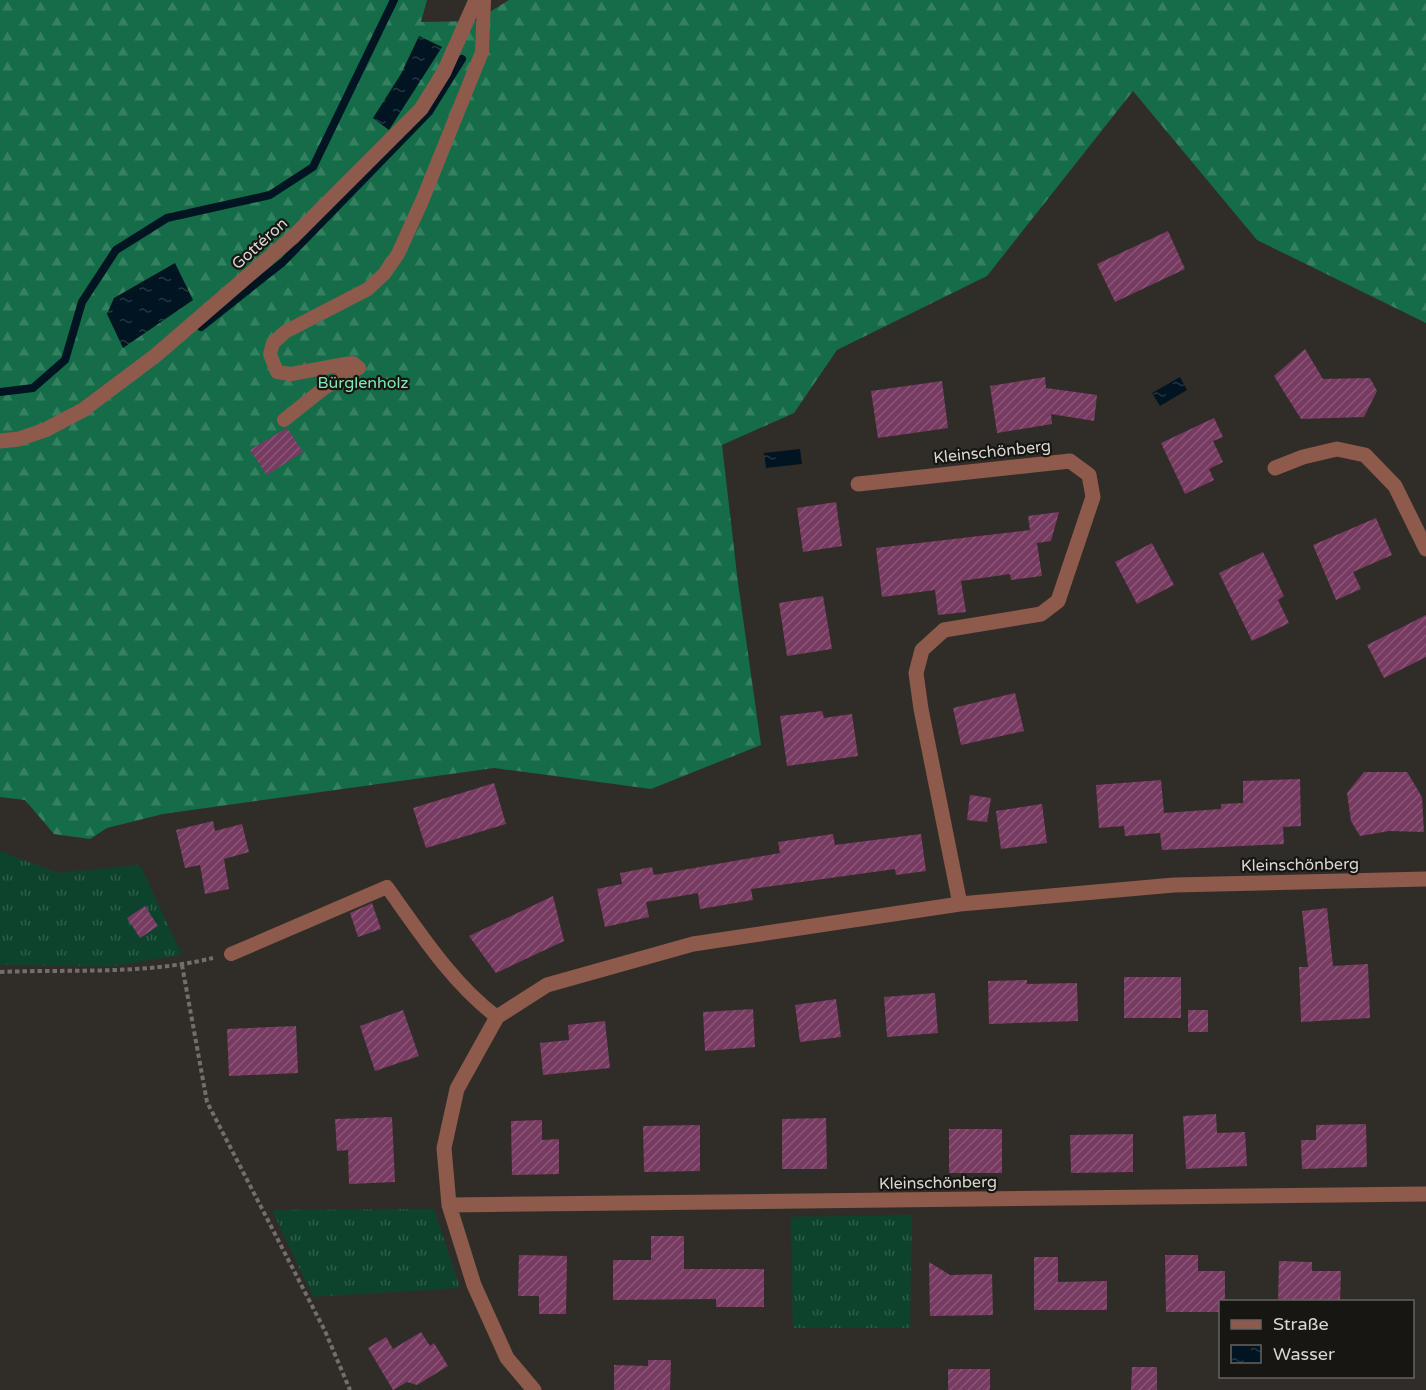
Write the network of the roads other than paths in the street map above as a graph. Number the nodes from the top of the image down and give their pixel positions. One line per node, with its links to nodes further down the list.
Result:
1 (476, 0): 4 (street, Gottéron)
2 (484, 0): 3 (lane)
3 (284, 420)
4 (0, 441)
5 (1275, 468): 7 (street)
6 (858, 484): 9 (street, Kleinschönberg)
7 (1426, 549)
8 (1426, 879): 9 (street, Kleinschönberg)
9 (960, 904): 11 (street, Kleinschönberg)
10 (231, 954): 11 (lane)
11 (497, 1017): 13 (street, Kleinschönberg)
12 (1426, 1194): 13 (street, Kleinschönberg)
13 (450, 1205): 14 (street, Kleinschönberg)
14 (534, 1390)

